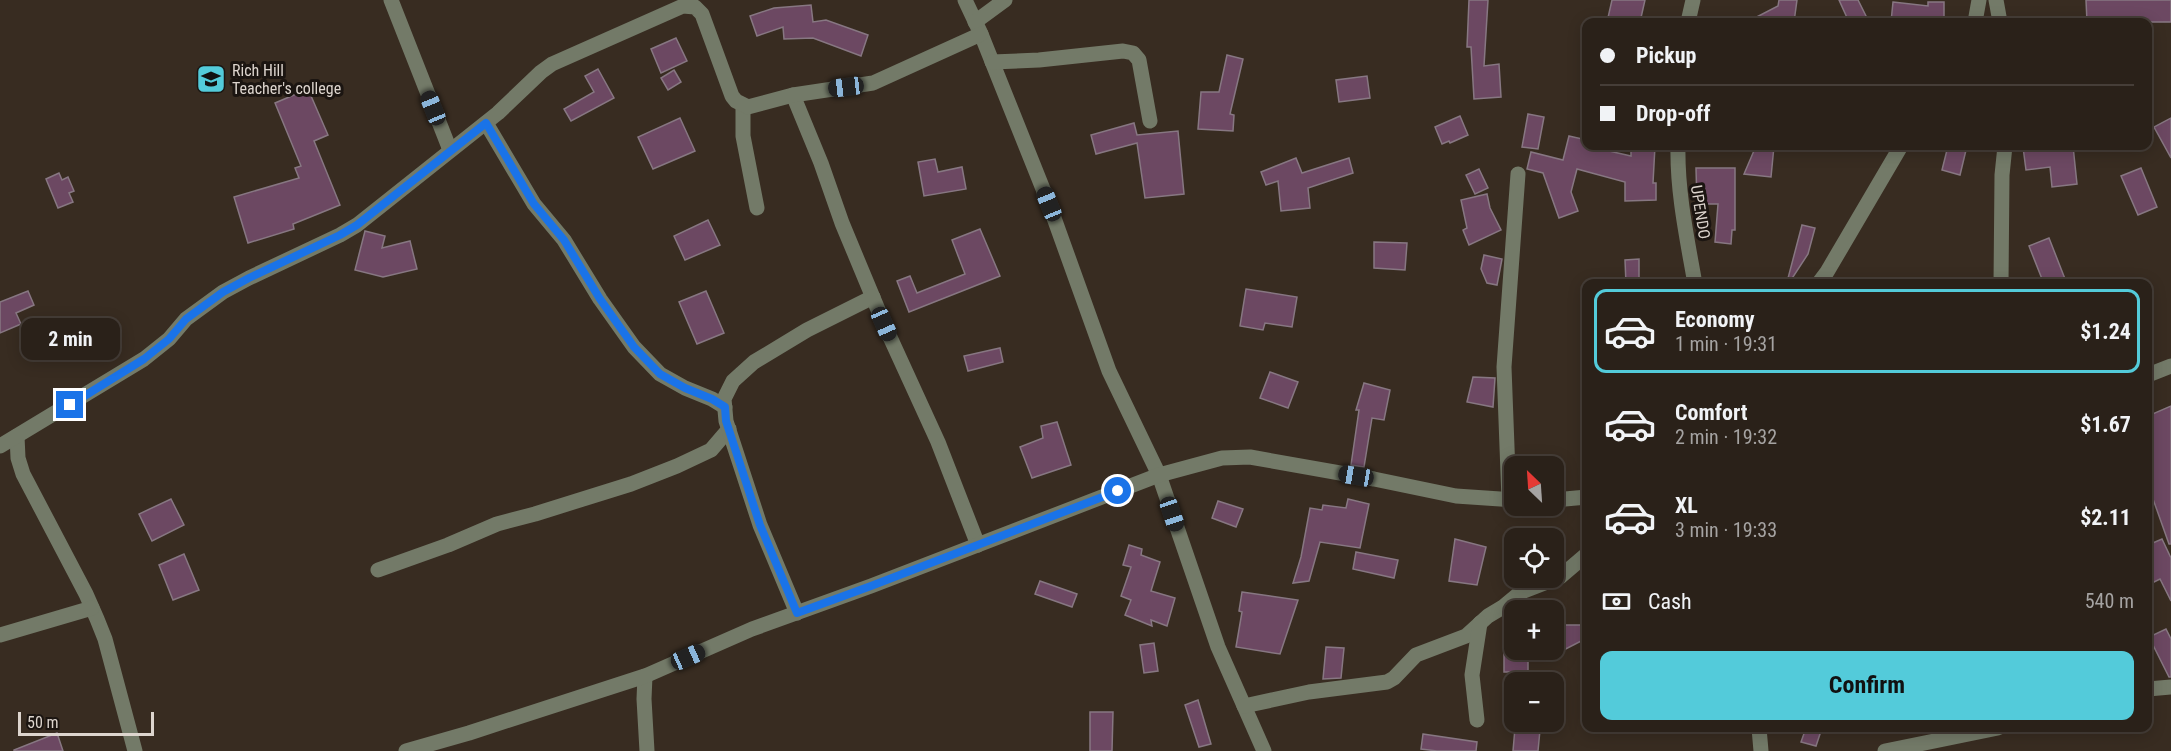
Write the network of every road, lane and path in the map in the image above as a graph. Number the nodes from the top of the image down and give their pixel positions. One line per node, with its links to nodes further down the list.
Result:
1 (391, 0): 17 (street)
2 (965, 0): 11 (street)
3 (1005, 0): 11 (street)
4 (1693, 0): 8 (street)
5 (1979, 0): 9 (street)
6 (1996, 0): 10 (street)
7 (700, 5): 14 (street); 16 (street)
8 (1689, 18)
9 (1976, 18)
10 (1999, 18)
11 (978, 28): 12 (street); 13 (street)
12 (992, 62): 15 (street); 34 (street)
13 (793, 94): 14 (street); 26 (street)
14 (743, 105): 22 (street)
15 (1150, 121)
16 (486, 123): 17 (street); 29 (street)
17 (450, 150): 31 (street)
18 (1678, 150): 23 (street, UPENDO)
19 (1899, 150): 24 (street)
20 (2005, 150): 25 (street)
21 (1518, 174): 33 (street)
22 (758, 208)
23 (1694, 279)
24 (1822, 279)
25 (2001, 279)
26 (873, 297): 29 (street); 38 (street)
27 (2171, 366): 28 (street)
28 (2152, 373)
29 (725, 407): 30 (street)
30 (729, 429): 40 (street); 42 (street)
31 (17, 436): 32 (street); 41 (street)
32 (0, 446)
33 (1509, 456)
34 (1159, 475): 36 (street); 38 (street); 48 (street)
35 (1582, 497): 37 (street)
36 (1504, 499)
37 (1564, 499)
38 (978, 545): 42 (street)
39 (1582, 559): 43 (street)
40 (378, 570)
41 (92, 608): 44 (street); 52 (street)
42 (797, 613): 45 (street)
43 (1480, 623): 48 (street); 49 (street)
44 (0, 635)
45 (645, 676): 53 (street); 54 (street)
46 (2171, 687): 47 (street)
47 (2152, 689)
48 (1244, 706): 55 (street)
49 (1477, 720)
50 (1759, 732): 56 (street)
51 (1978, 732): 57 (street)
52 (135, 751)
53 (406, 751)
54 (647, 751)
55 (1264, 751)
56 (1761, 751)
57 (1885, 751)

